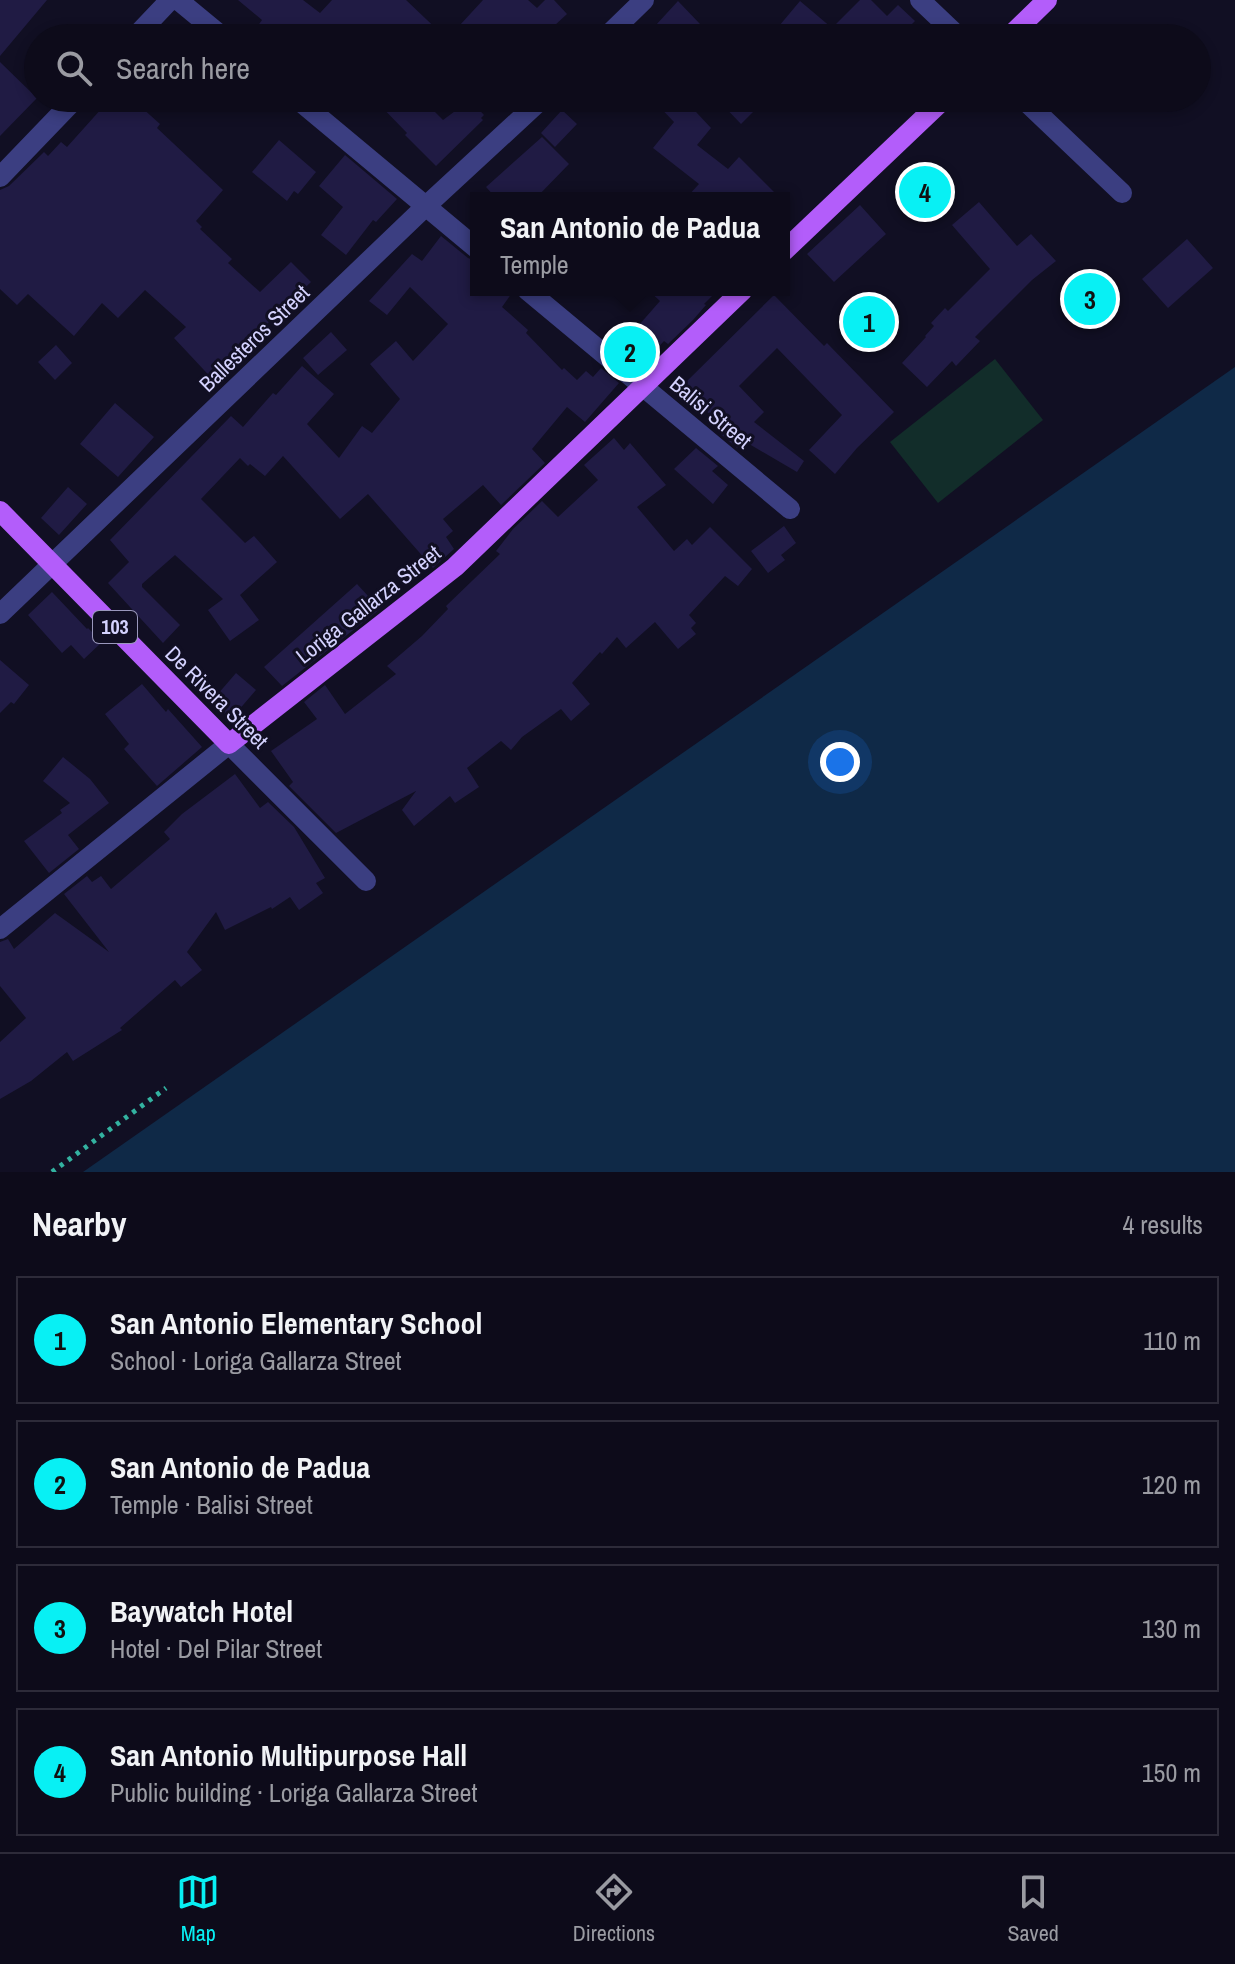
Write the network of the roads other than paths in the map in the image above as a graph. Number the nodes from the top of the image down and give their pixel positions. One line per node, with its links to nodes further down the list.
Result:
1 (170, 0): 6 (street)
2 (178, 0): 7 (street)
3 (644, 0): 8 (street)
4 (920, 0): 9 (street)
5 (1047, 0): 10 (main road)
6 (147, 24)
7 (207, 24)
8 (619, 24)
9 (945, 24)
10 (1022, 24)
11 (63, 112): 16 (street)
12 (313, 112): 18 (street)
13 (528, 112): 18 (street, Ballesteros Street)
14 (930, 112): 20 (main road)
15 (1037, 112): 17 (street)
16 (0, 177)
17 (1122, 193)
18 (426, 206): 19 (street); 26 (street, Ballesteros Street)
19 (470, 243)
20 (790, 245)
21 (534, 296): 23 (street, Balisi Street)
22 (737, 296): 23 (main road, Loriga Gallarza Street)
23 (642, 386): 24 (street, Balisi Street); 28 (main road, Loriga Gallarza Street)
24 (790, 509)
25 (0, 511): 26 (main road, De Rivera Street / 103)
26 (53, 565): 27 (street, Ballesteros Street); 28 (main road, De Rivera Street / 103)
27 (0, 614)
28 (229, 744): 29 (street, De Rivera Street); 30 (street, Loriga Gallarza Street)
29 (366, 881)
30 (0, 929)

